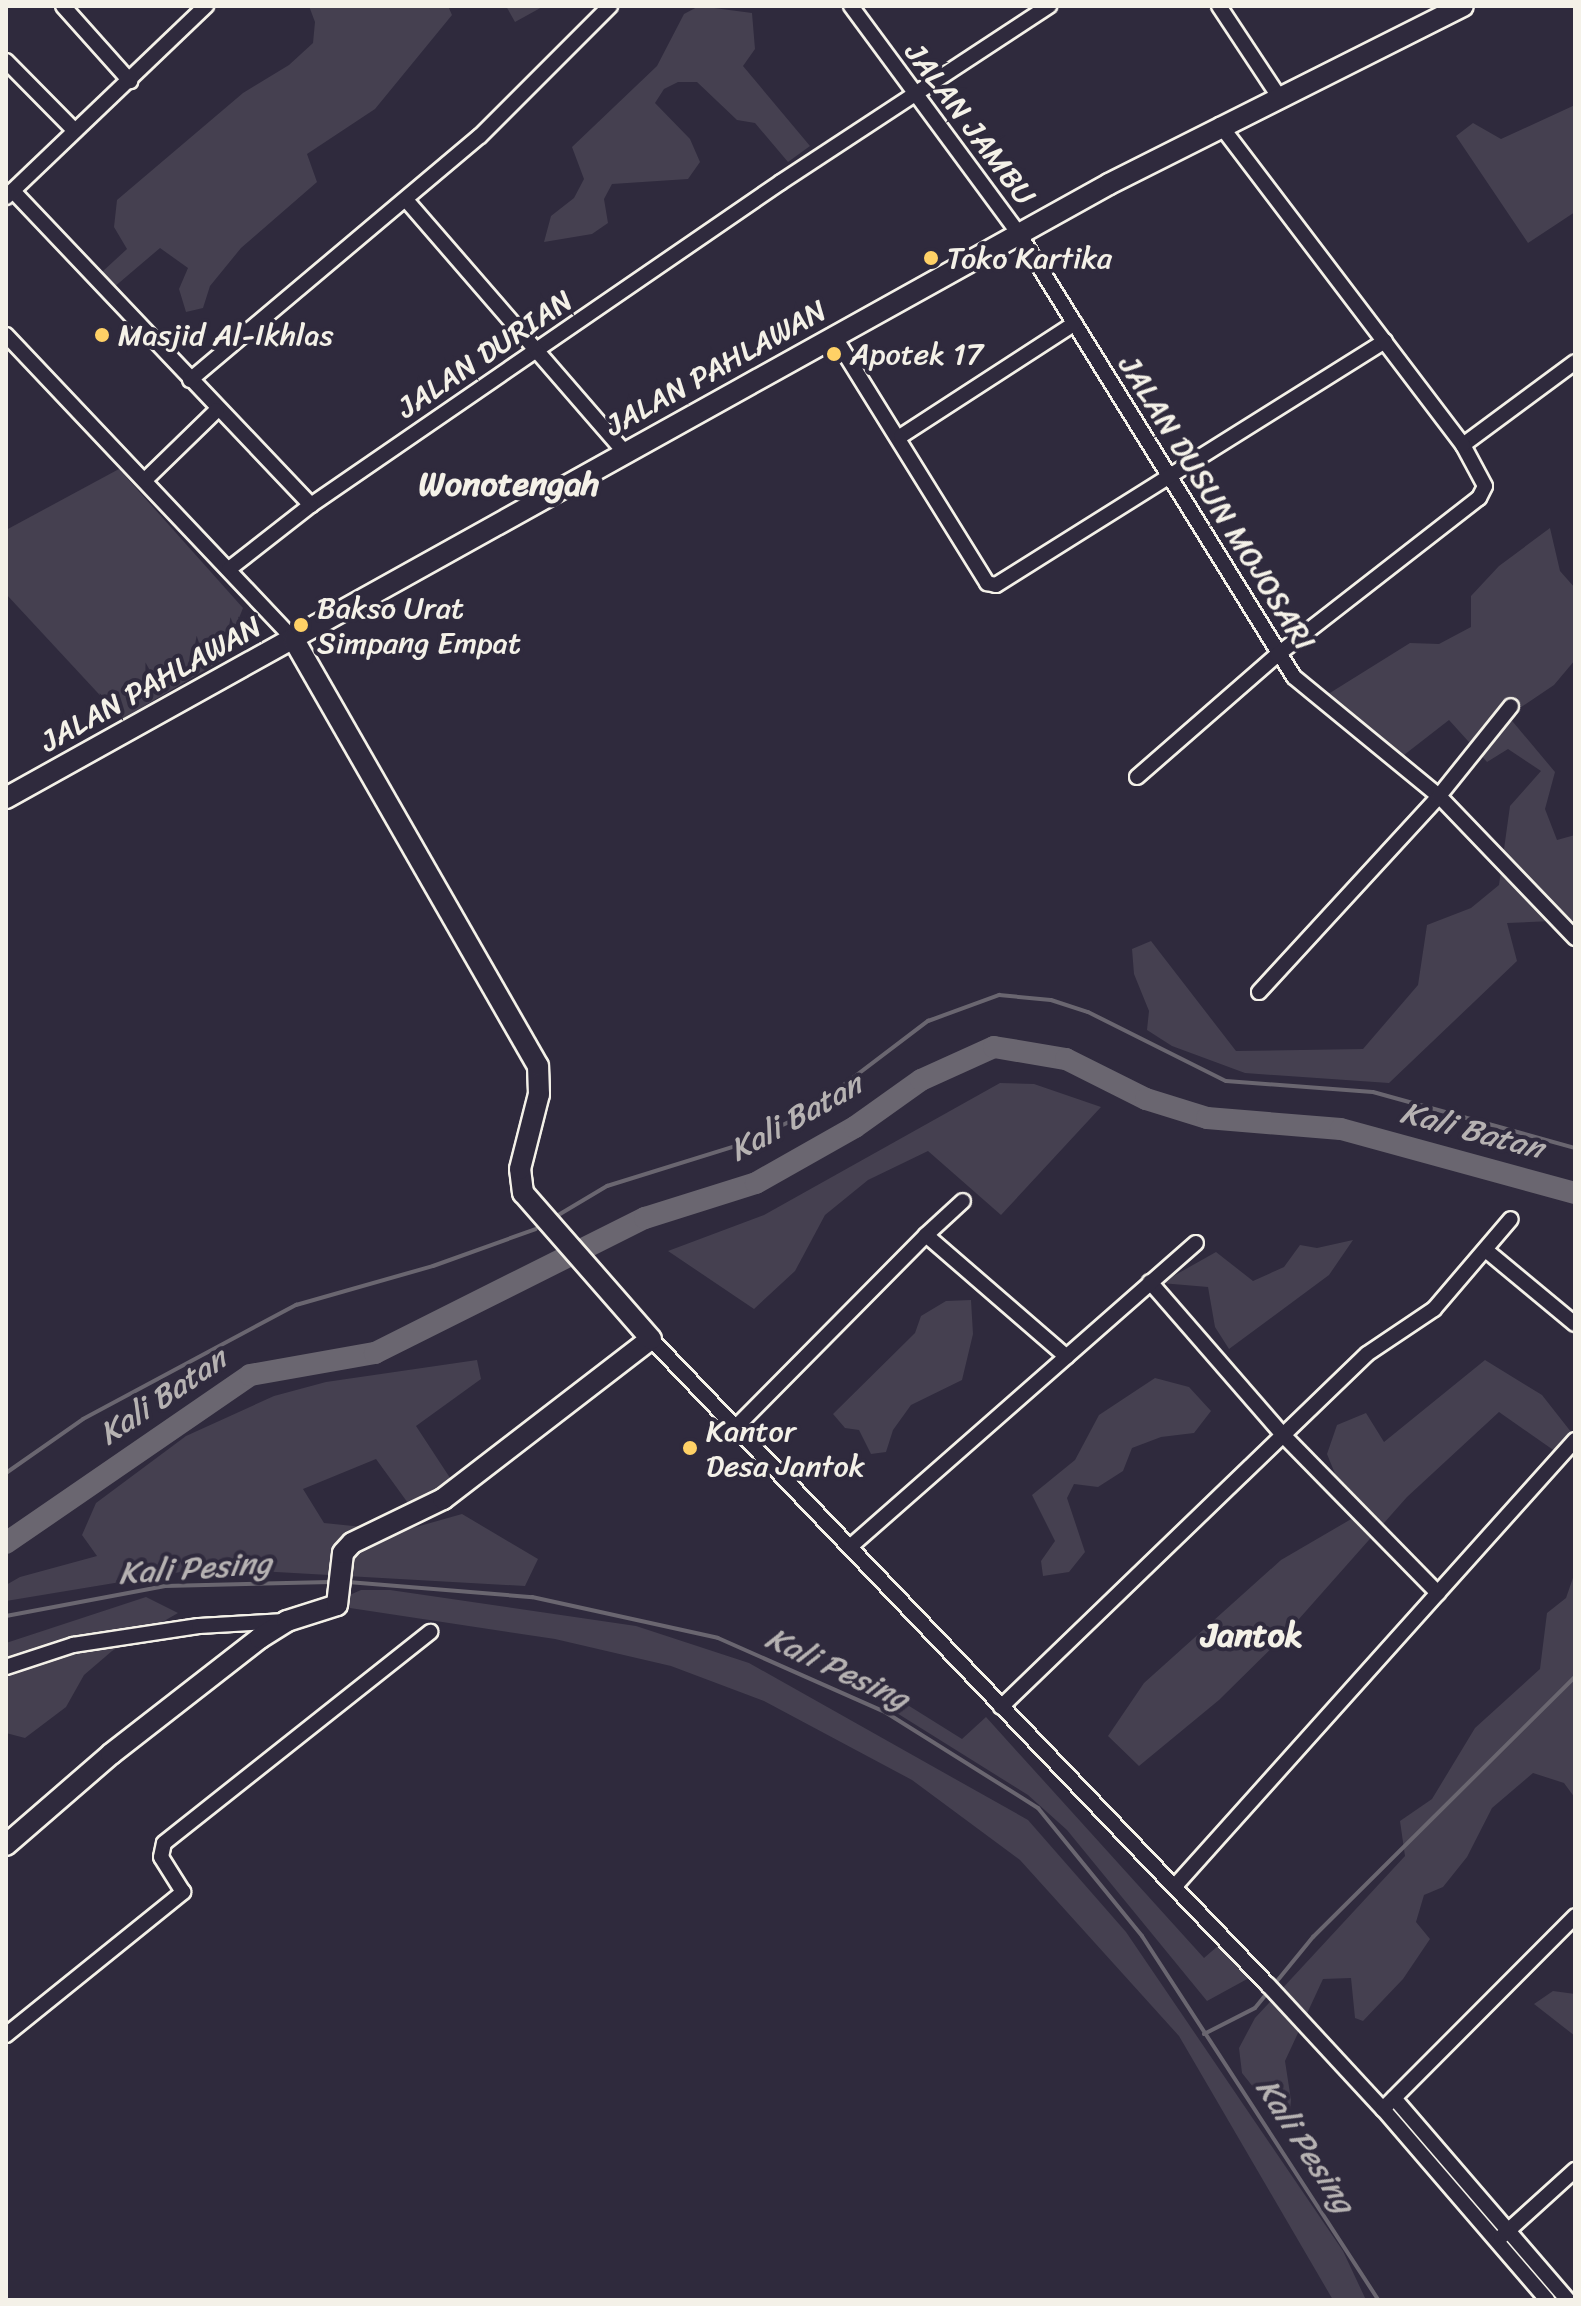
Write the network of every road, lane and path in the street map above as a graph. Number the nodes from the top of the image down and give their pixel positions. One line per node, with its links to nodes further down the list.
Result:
1 (63, 6): 9 (street)
2 (206, 6): 9 (street)
3 (610, 6): 15 (street)
4 (851, 6): 10 (street, JALAN JAMBU)
5 (1049, 6): 10 (street, JALAN DURIAN)
6 (1219, 6): 11 (street)
7 (1463, 6): 11 (main road, JALAN PAHLAWAN)
8 (6, 61): 13 (street)
9 (130, 81): 13 (street)
10 (916, 94): 16 (street, JALAN JAMBU); 21 (street, JALAN DURIAN)
11 (1278, 95): 12 (main road, JALAN PAHLAWAN)
12 (1220, 125): 16 (main road, JALAN PAHLAWAN); 20 (street)
13 (75, 131): 14 (street)
14 (10, 194): 23 (street)
15 (407, 201): 21 (street); 23 (street)
16 (1019, 234): 17 (street, JALAN DUSUN MOJOSARI); 19 (main road, JALAN PAHLAWAN)
17 (1075, 323): 25 (street); 28 (street, JALAN DUSUN MOJOSARI)
18 (6, 335): 29 (street)
19 (834, 336): 25 (street); 27 (main road, JALAN PAHLAWAN)
20 (1385, 341): 26 (street); 28 (street)
21 (537, 350): 27 (street); 30 (street, JALAN DURIAN)
22 (1575, 362): 26 (street)
23 (190, 380): 24 (street)
24 (217, 410): 29 (street); 30 (street)
25 (901, 436): 28 (street)
26 (1463, 445): 33 (street)
27 (625, 453): 32 (main road, JALAN PAHLAWAN)
28 (1166, 477): 33 (street, JALAN DUSUN MOJOSARI)
29 (145, 480): 31 (street)
30 (311, 505): 31 (street, JALAN DURIAN)
31 (229, 569): 32 (street)
32 (294, 640): 37 (main road, JALAN PAHLAWAN); 47 (main road)
33 (1277, 655): 35 (street); 36 (street, JALAN DUSUN MOJOSARI)
34 (1511, 706): 36 (street)
35 (1137, 777)
36 (1439, 796): 38 (street, JALAN DUSUN MOJOSARI); 39 (street)
37 (6, 798)
38 (1575, 938)
39 (1259, 992)
40 (963, 1201): 42 (street)
41 (1511, 1219): 44 (street)
42 (926, 1235): 48 (street); 49 (street)
43 (1196, 1243): 45 (street)
44 (1487, 1251): 46 (street); 50 (street)
45 (1150, 1282): 48 (street); 50 (street)
46 (1575, 1324)
47 (651, 1339): 49 (street); 54 (main road)
48 (1067, 1357): 52 (street)
49 (736, 1427): 52 (street)
50 (1284, 1436): 53 (street); 57 (street)
51 (1575, 1440): 53 (street)
52 (851, 1546): 57 (street)
53 (1438, 1593): 59 (street)
54 (287, 1621): 56 (street); 58 (main road)
55 (430, 1632): 61 (street)
56 (6, 1667)
57 (1001, 1707): 59 (street)
58 (6, 1845)
59 (1175, 1886): 62 (street)
60 (1575, 1916): 62 (street)
61 (6, 2035)
62 (1388, 2103): 64 (street)
63 (1575, 2170): 64 (street)
64 (1502, 2236): 65 (street); 66 (street)
65 (1547, 2300)
66 (1568, 2300)

